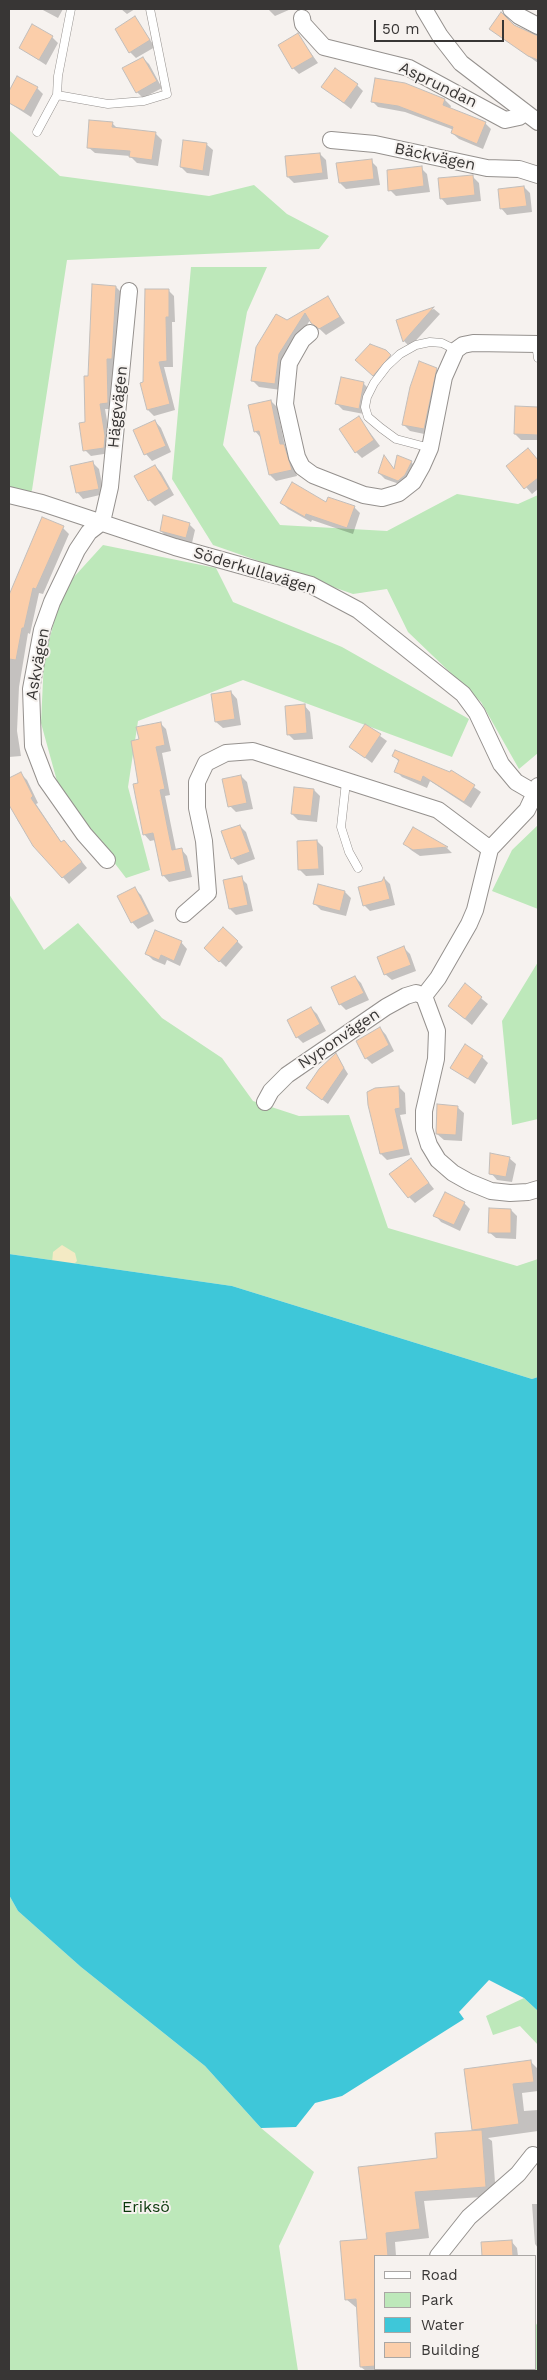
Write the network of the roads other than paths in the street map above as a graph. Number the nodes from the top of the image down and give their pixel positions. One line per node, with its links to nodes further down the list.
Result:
1 (71, 9): 7 (lane)
2 (150, 9): 7 (lane)
3 (424, 9): 8 (street)
4 (511, 9): 6 (street)
5 (302, 18): 8 (street, Asprundan)
6 (538, 26)
7 (57, 95): 9 (lane)
8 (532, 117)
9 (38, 132)
10 (331, 140): 11 (street, Bäckvägen)
11 (538, 174)
12 (129, 291): 18 (street, Häggvägen)
13 (310, 333): 16 (street)
14 (537, 349): 15 (street)
15 (456, 350): 16 (street); 16 (lane)
16 (430, 448)
17 (9, 495): 18 (street, Söderkullavägen)
18 (102, 522): 20 (street, Söderkullavägen); 22 (street, Askvägen)
19 (346, 782): 21 (street); 23 (lane); 24 (street)
20 (537, 790): 21 (street)
21 (490, 849): 25 (street)
22 (107, 860)
23 (358, 868)
24 (184, 914)
25 (424, 996): 26 (street, Nyponvägen); 27 (street)
26 (264, 1102)
27 (538, 1189)
28 (533, 2155): 29 (street)
29 (439, 2255)

